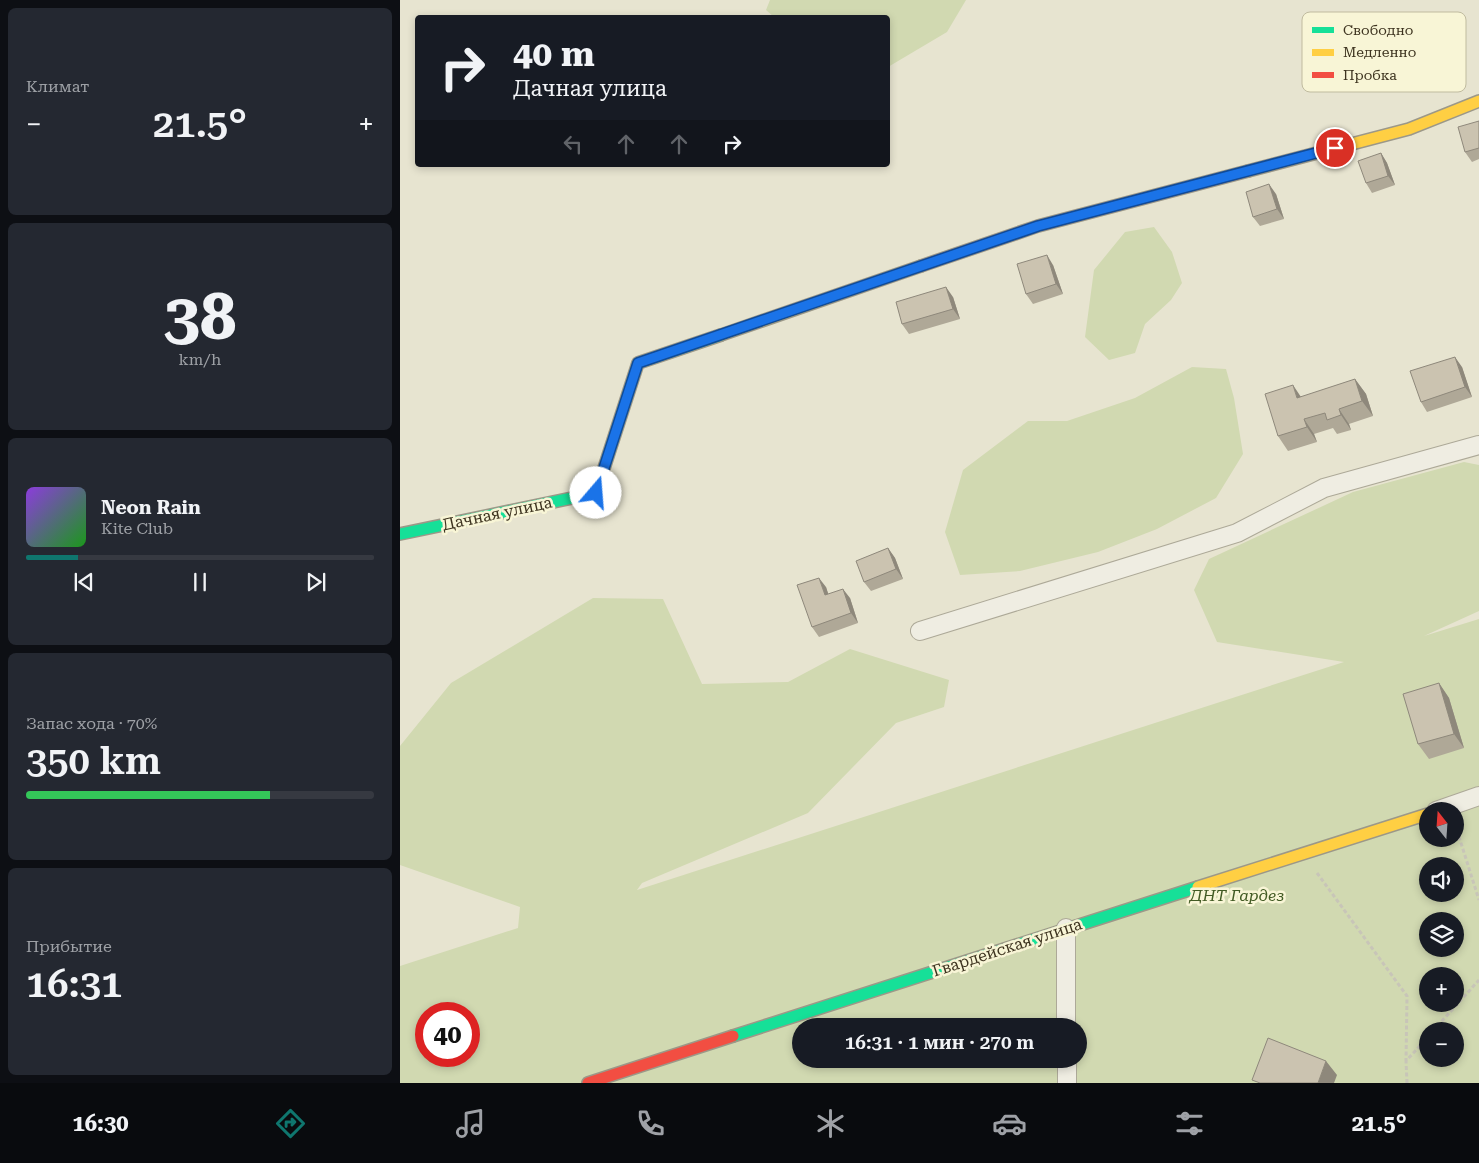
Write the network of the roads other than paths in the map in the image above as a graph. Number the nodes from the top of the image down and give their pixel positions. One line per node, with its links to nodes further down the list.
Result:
1 (1479, 100): 3 (street, Дачная улица)
2 (1479, 445): 4 (street)
3 (400, 534)
4 (920, 631)
5 (1479, 796): 6 (street)
6 (1462, 802)
7 (1419, 817): 8 (street, Гвардейская улица)
8 (1066, 928): 9 (street); 11 (street, Гвардейская улица)
9 (1066, 1018)
10 (1066, 1068): 12 (street)
11 (588, 1083)
12 (1067, 1083)

